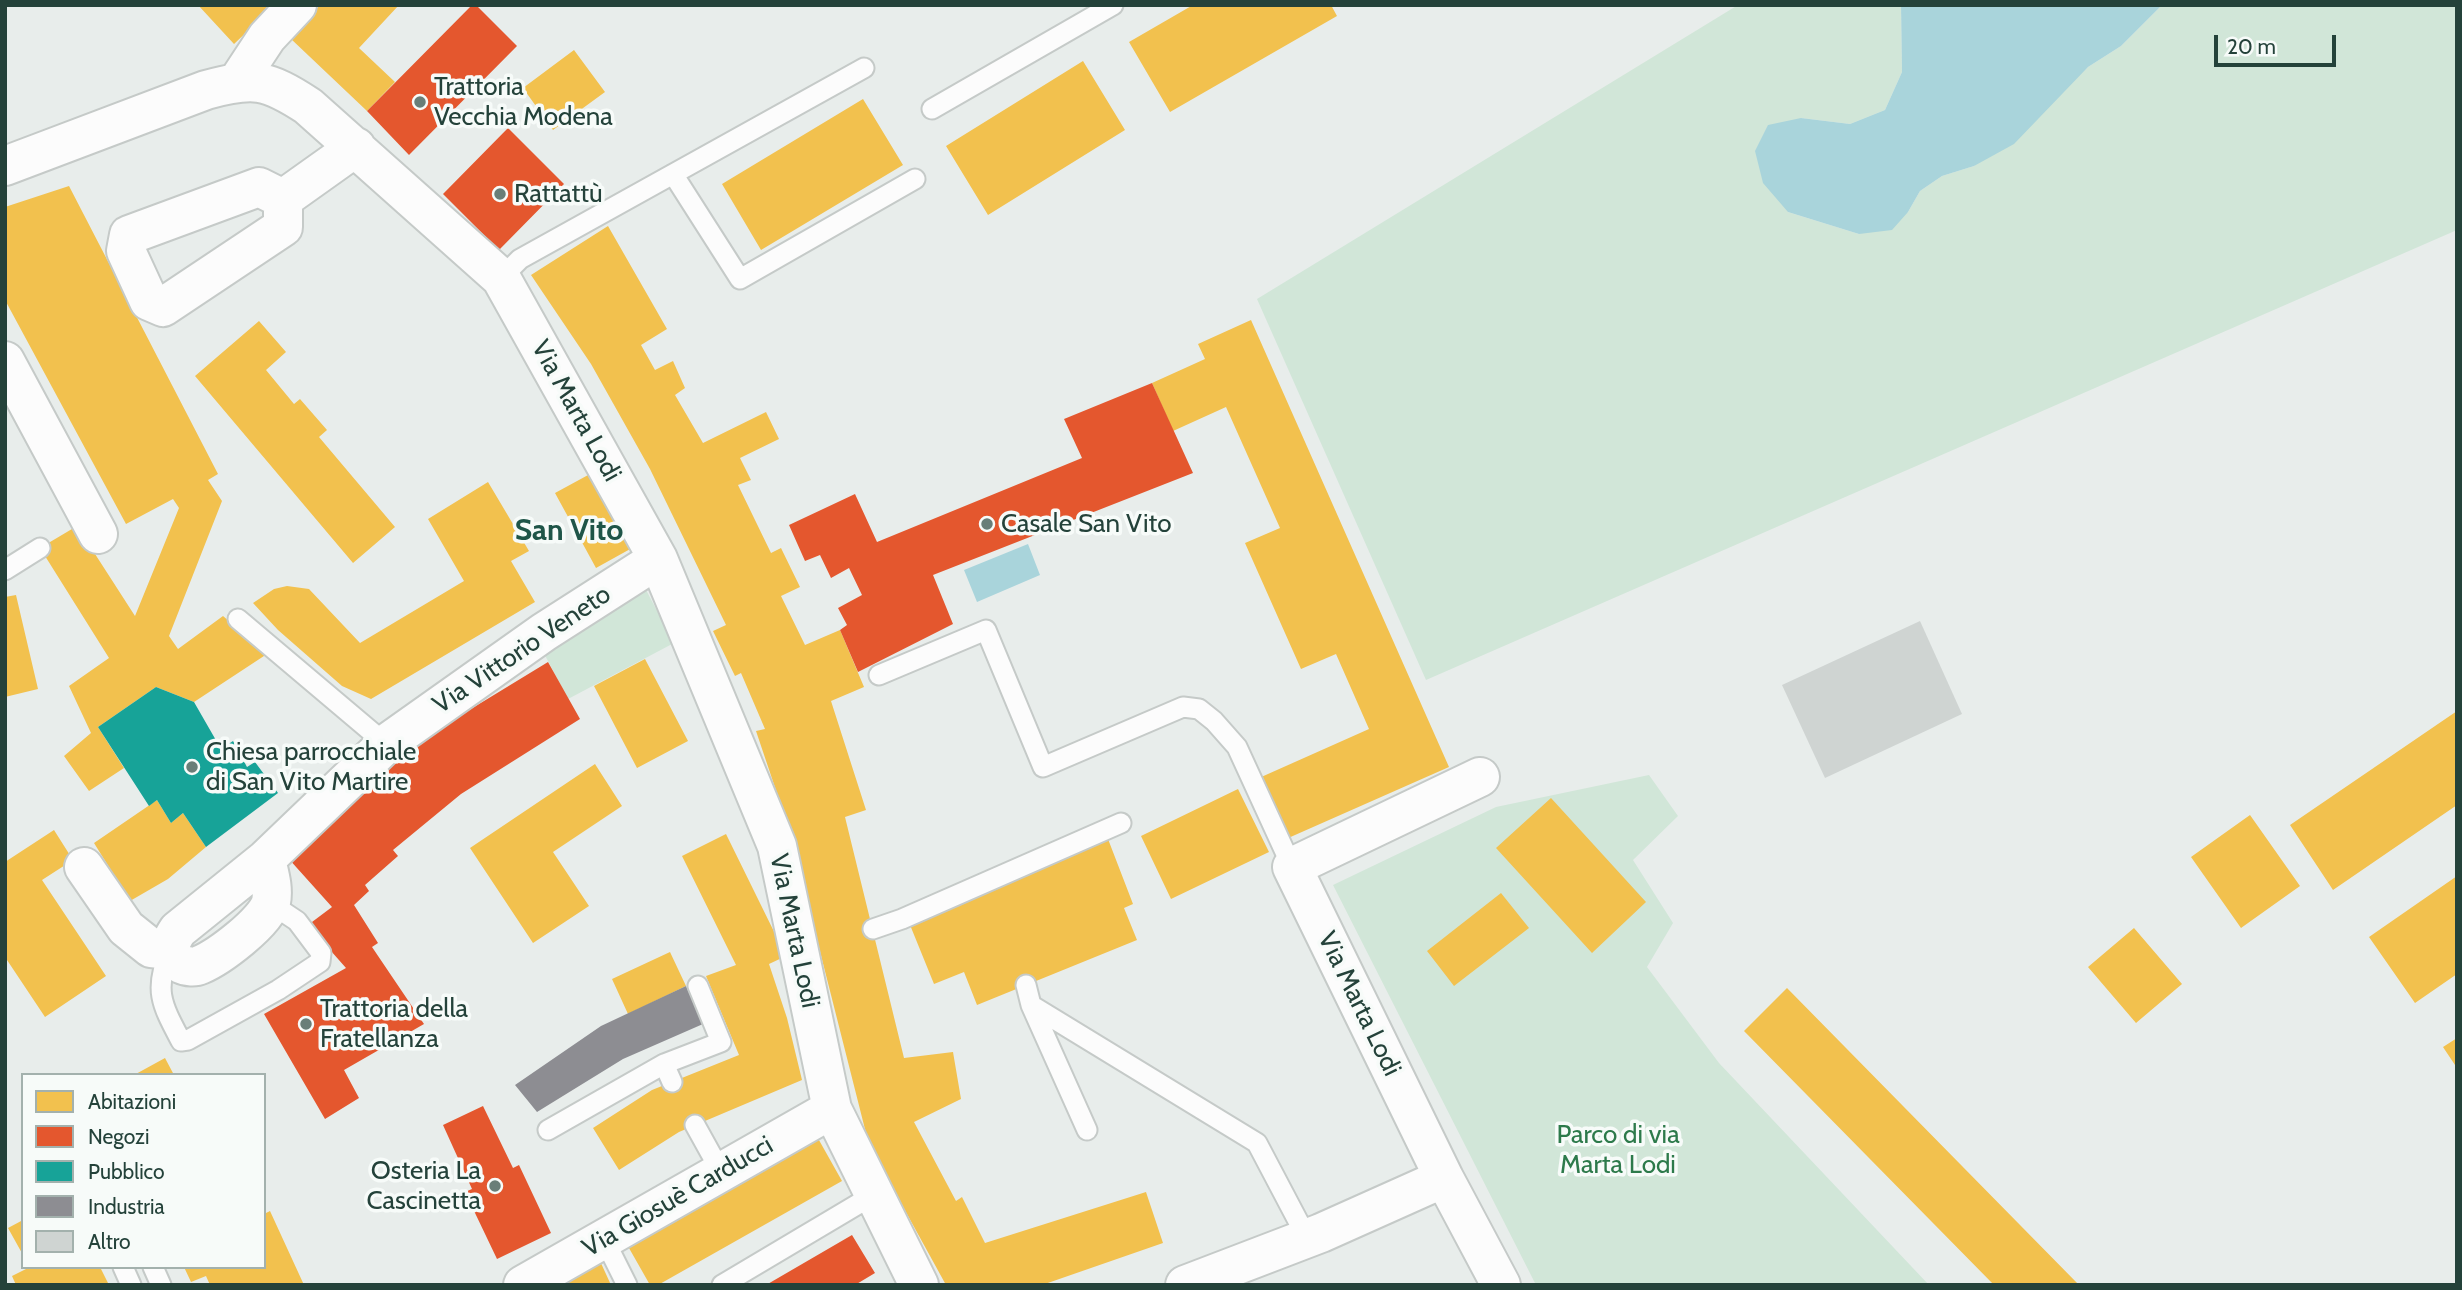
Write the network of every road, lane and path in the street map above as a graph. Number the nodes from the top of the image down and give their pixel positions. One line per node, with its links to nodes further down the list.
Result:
1 (1113, 5): 5 (lane)
2 (295, 6): 4 (street)
3 (864, 68): 8 (lane)
4 (238, 81): 6 (street, Via Marta Lodi); 7 (street, Via Marta Lodi)
5 (932, 109)
6 (356, 147): 10 (street); 11 (street, Via Marta Lodi)
7 (5, 166)
8 (673, 174): 9 (lane); 11 (lane)
9 (915, 179)
10 (283, 199)
11 (501, 278): 15 (street, Via Marta Lodi)
12 (5, 361): 13 (street)
13 (98, 534)
14 (40, 548): 16 (lane)
15 (659, 559): 19 (street, Via Vittorio Veneto); 33 (street, Via Marta Lodi)
16 (5, 570)
17 (238, 619): 19 (lane)
18 (879, 675): 24 (lane)
19 (386, 744): 22 (street, Via Vittorio Veneto)
20 (1480, 777): 24 (street)
21 (1121, 823): 26 (lane)
22 (266, 859): 25 (street); 27 (street, Via Vittorio Veneto)
23 (84, 867): 27 (street)
24 (1292, 867): 38 (street, Via Marta Lodi)
25 (270, 903): 27 (street); 27 (lane)
26 (873, 929)
27 (171, 950)
28 (1026, 985): 30 (lane)
29 (698, 986): 31 (lane)
30 (1031, 1005): 36 (lane); 40 (lane)
31 (664, 1064): 32 (lane); 35 (lane)
32 (672, 1082)
33 (832, 1109): 37 (street, Via Giosuè Carducci); 39 (street, Via Marta Lodi)
34 (695, 1125): 37 (lane)
35 (548, 1130)
36 (1087, 1130)
37 (721, 1172): 41 (street, Via Giosuè Carducci)
38 (1444, 1178): 40 (street); 51 (street, Via Marta Lodi)
39 (875, 1194): 49 (lane); 50 (street, Via Marta Lodi)
40 (1307, 1238): 44 (street)
41 (604, 1239): 47 (street, Via Giosuè Carducci); 48 (lane)
42 (124, 1269): 45 (lane)
43 (154, 1269): 46 (lane)
44 (1193, 1284)
45 (131, 1285)
46 (161, 1285)
47 (523, 1285)
48 (627, 1285)
49 (722, 1285)
50 (919, 1285)
51 (1501, 1285)

